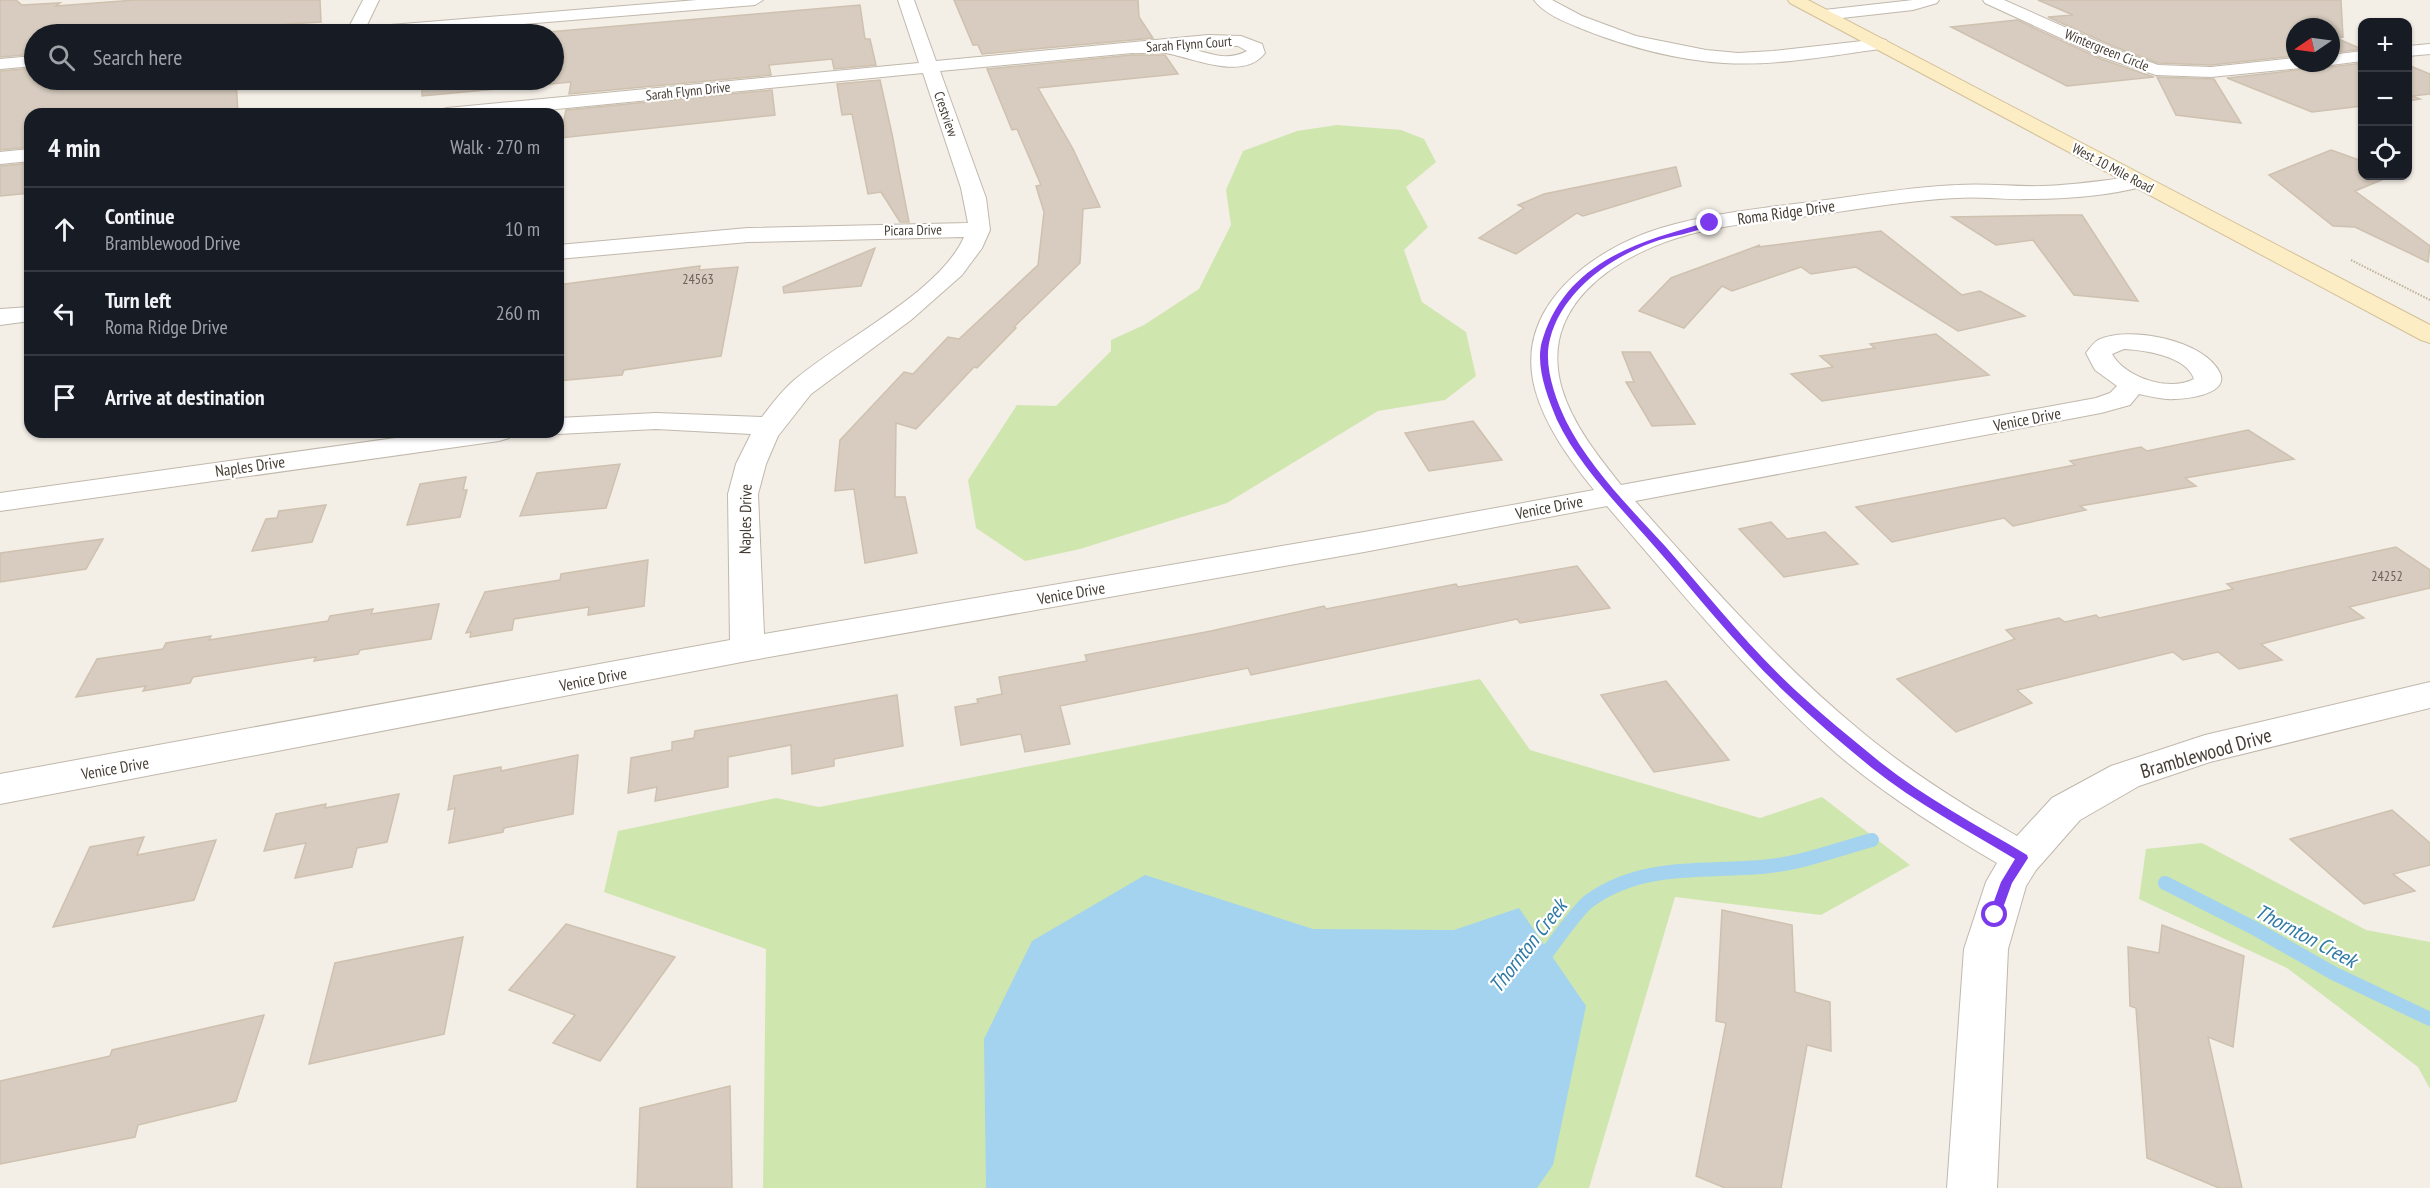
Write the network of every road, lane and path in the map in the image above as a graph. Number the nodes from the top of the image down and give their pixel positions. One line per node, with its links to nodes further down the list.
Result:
1 (370, 0): 10 (street)
2 (755, 0): 11 (street)
3 (906, 0): 21 (street, Crestview)
4 (1542, 0): 12 (street)
5 (1861, 0): 8 (street)
6 (1930, 0): 9 (street)
7 (1990, 0): 20 (street, Wintergreen Circle)
8 (1801, 3): 9 (main road, West 10 Mile Road)
9 (1824, 15): 12 (main road, West 10 Mile Road)
10 (359, 24)
11 (472, 24)
12 (1880, 44): 25 (main road, West 10 Mile Road)
13 (1134, 48): 13 (street, Sarah Flynn Court); 21 (street, Sarah Flynn Court)
14 (2430, 49): 15 (street)
15 (2412, 51)
16 (2358, 57): 17 (street)
17 (2340, 59)
18 (24, 62): 19 (street)
19 (0, 64)
20 (2286, 64)
21 (930, 67): 22 (street, Sarah Flynn Drive); 28 (street, Crestview)
22 (509, 108)
23 (24, 156): 24 (street)
24 (0, 158)
25 (2110, 166): 26 (main road, West 10 Mile Road); 27 (street, Roma Ridge Drive)
26 (2138, 182): 27 (street, Roma Ridge Drive); 32 (main road, West 10 Mile Road)
27 (1971, 190): 37 (street, Roma Ridge Drive)
28 (979, 230): 29 (street, Picara Drive); 35 (street)
29 (564, 251)
30 (24, 315): 31 (street)
31 (0, 317)
32 (2430, 335)
33 (2134, 383): 37 (street, Venice Drive)
34 (564, 426): 35 (street)
35 (770, 426): 39 (street, Naples Drive)
36 (456, 438): 38 (street, Naples Drive)
37 (1614, 494): 39 (street, Venice Drive); 42 (street, Roma Ridge Drive)
38 (0, 502)
39 (747, 650): 41 (street, Venice Drive)
40 (2430, 695): 42 (street, Bramblewood Drive)
41 (0, 789)
42 (2022, 858): 43 (street, Bramblewood Drive)
43 (1972, 1188)

